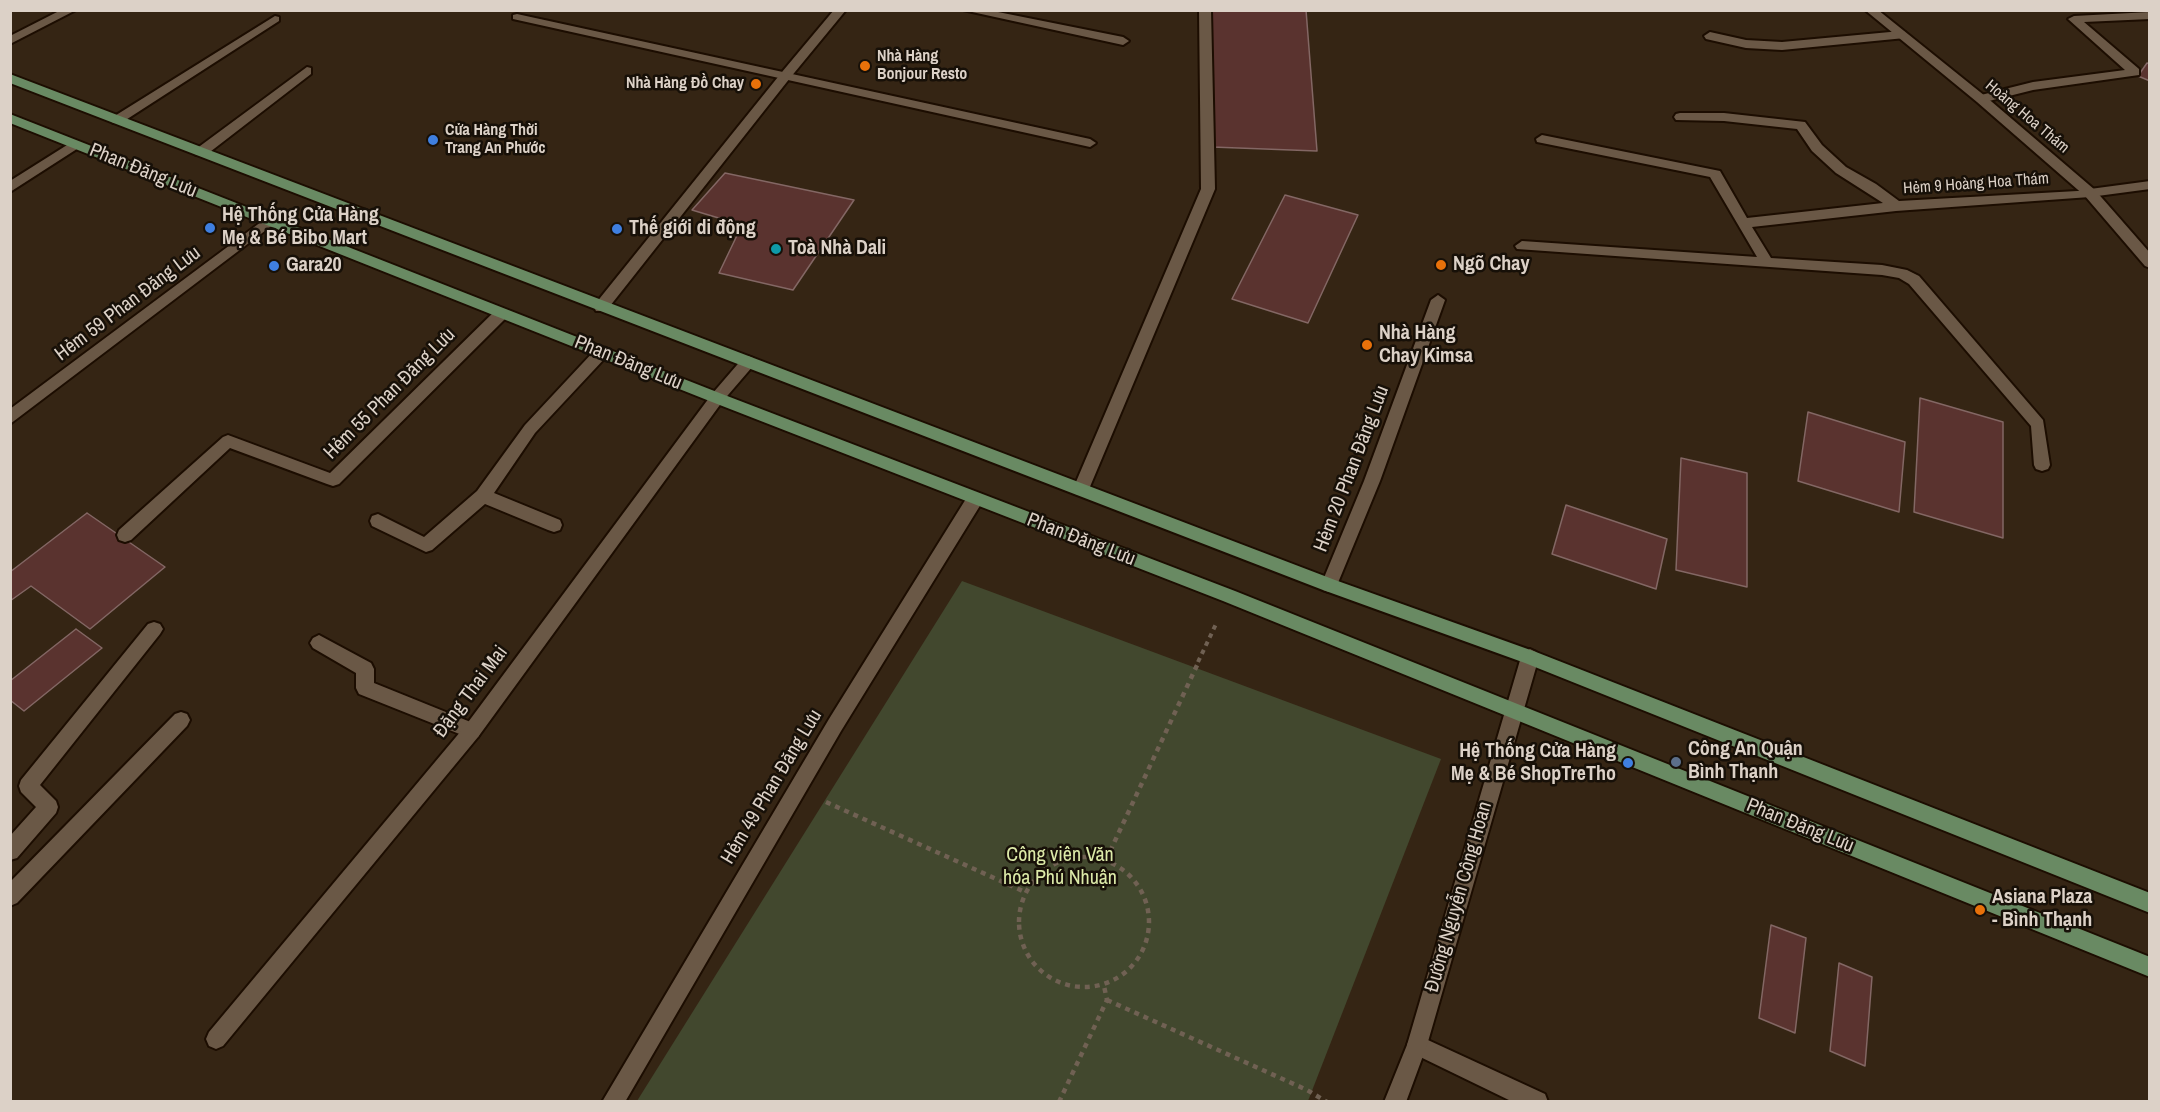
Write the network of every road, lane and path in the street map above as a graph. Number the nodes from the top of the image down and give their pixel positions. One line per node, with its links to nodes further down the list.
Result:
1 (71, 10): 11 (street)
2 (841, 10): 14 (street)
3 (969, 10): 12 (street)
4 (1205, 10): 41 (street)
5 (1870, 10): 9 (street, Hoàng Hoa Thám)
6 (2150, 15): 16 (street)
7 (517, 17): 14 (street)
8 (275, 19): 19 (street)
9 (1901, 35): 10 (street); 16 (street, Hoàng Hoa Thám)
10 (1710, 36)
11 (10, 40)
12 (1124, 41)
13 (307, 71): 23 (street)
14 (786, 75): 21 (street); 34 (street)
15 (10, 78): 19 (main road, Phan Đăng Lưu)
16 (1981, 99): 26 (street, Hoàng Hoa Thám)
17 (1680, 117): 27 (street, Hẻm 9 Hoàng Hoa Thám)
18 (10, 118): 22 (main road, Phan Đăng Lưu)
19 (117, 120): 23 (main road, Phan Đăng Lưu)
20 (1542, 139): 29 (street)
21 (1090, 143)
22 (75, 144): 25 (street); 28 (main road, Phan Đăng Lưu)
23 (201, 152): 34 (main road, Phan Đăng Lưu)
24 (2150, 185): 26 (street, Hẻm 9 Hoàng Hoa Thám)
25 (10, 188)
26 (2090, 193): 27 (street, Hẻm 9 Hoàng Hoa Thám); 31 (street, Hoàng Hoa Thám)
27 (1896, 206): 29 (street)
28 (269, 221): 35 (main road, Phan Đăng Lưu); 39 (street, Hẻm 59 Phan Đăng Lưu)
29 (1743, 223): 32 (street)
30 (1522, 246): 32 (street)
31 (2150, 262)
32 (1767, 263): 40 (street)
33 (1438, 300): 47 (street, Hẻm 20 Phan Đăng Lưu)
34 (601, 307): 37 (main road, Phan Đăng Lưu)
35 (502, 313): 36 (main road, Phan Đăng Lưu); 46 (street, Hẻm 55 Phan Đăng Lưu)
36 (601, 352): 38 (main road, Phan Đăng Lưu); 42 (street)
37 (748, 362): 38 (street, Đặng Thai Mai); 41 (main road, Phan Đăng Lưu)
38 (717, 398): 43 (main road, Phan Đăng Lưu); 54 (street, Đặng Thai Mai)
39 (10, 418)
40 (2042, 465)
41 (1081, 489): 47 (main road, Phan Đăng Lưu)
42 (483, 496): 44 (street); 45 (street)
43 (975, 499): 48 (main road, Phan Đăng Lưu); 55 (street, Hẻm 49 Phan Đăng Lưu)
44 (378, 521)
45 (554, 525)
46 (125, 535)
47 (1329, 585): 51 (main road, Phan Đăng Lưu)
48 (1229, 596): 52 (main road, Phan Đăng Lưu); 57 (path)
49 (154, 629): 56 (street)
50 (320, 643): 54 (street)
51 (1530, 657): 52 (street, Đường Nguyễn Công Hoan); 60 (main road, Phan Đăng Lưu)
52 (1513, 710): 61 (main road, Phan Đăng Lưu); 65 (street, Đường Nguyễn Công Hoan)
53 (181, 720): 59 (street)
54 (472, 730): 64 (street, Đặng Thai Mai)
55 (799, 788): 58 (path); 66 (street, Hẻm 49 Phan Đăng Lưu)
56 (10, 851)
57 (1106, 860): 58 (path); 62 (path)
58 (1025, 892): 62 (path)
59 (10, 896)
60 (2150, 903)
61 (2150, 967)
62 (1104, 986): 63 (path)
63 (1107, 1000): 67 (path); 68 (path)
64 (216, 1039)
65 (1417, 1045): 69 (street, Đường Nguyễn Công Hoan); 70 (street)
66 (613, 1101)
67 (1059, 1101)
68 (1327, 1101)
69 (1395, 1101)
70 (1537, 1101)

